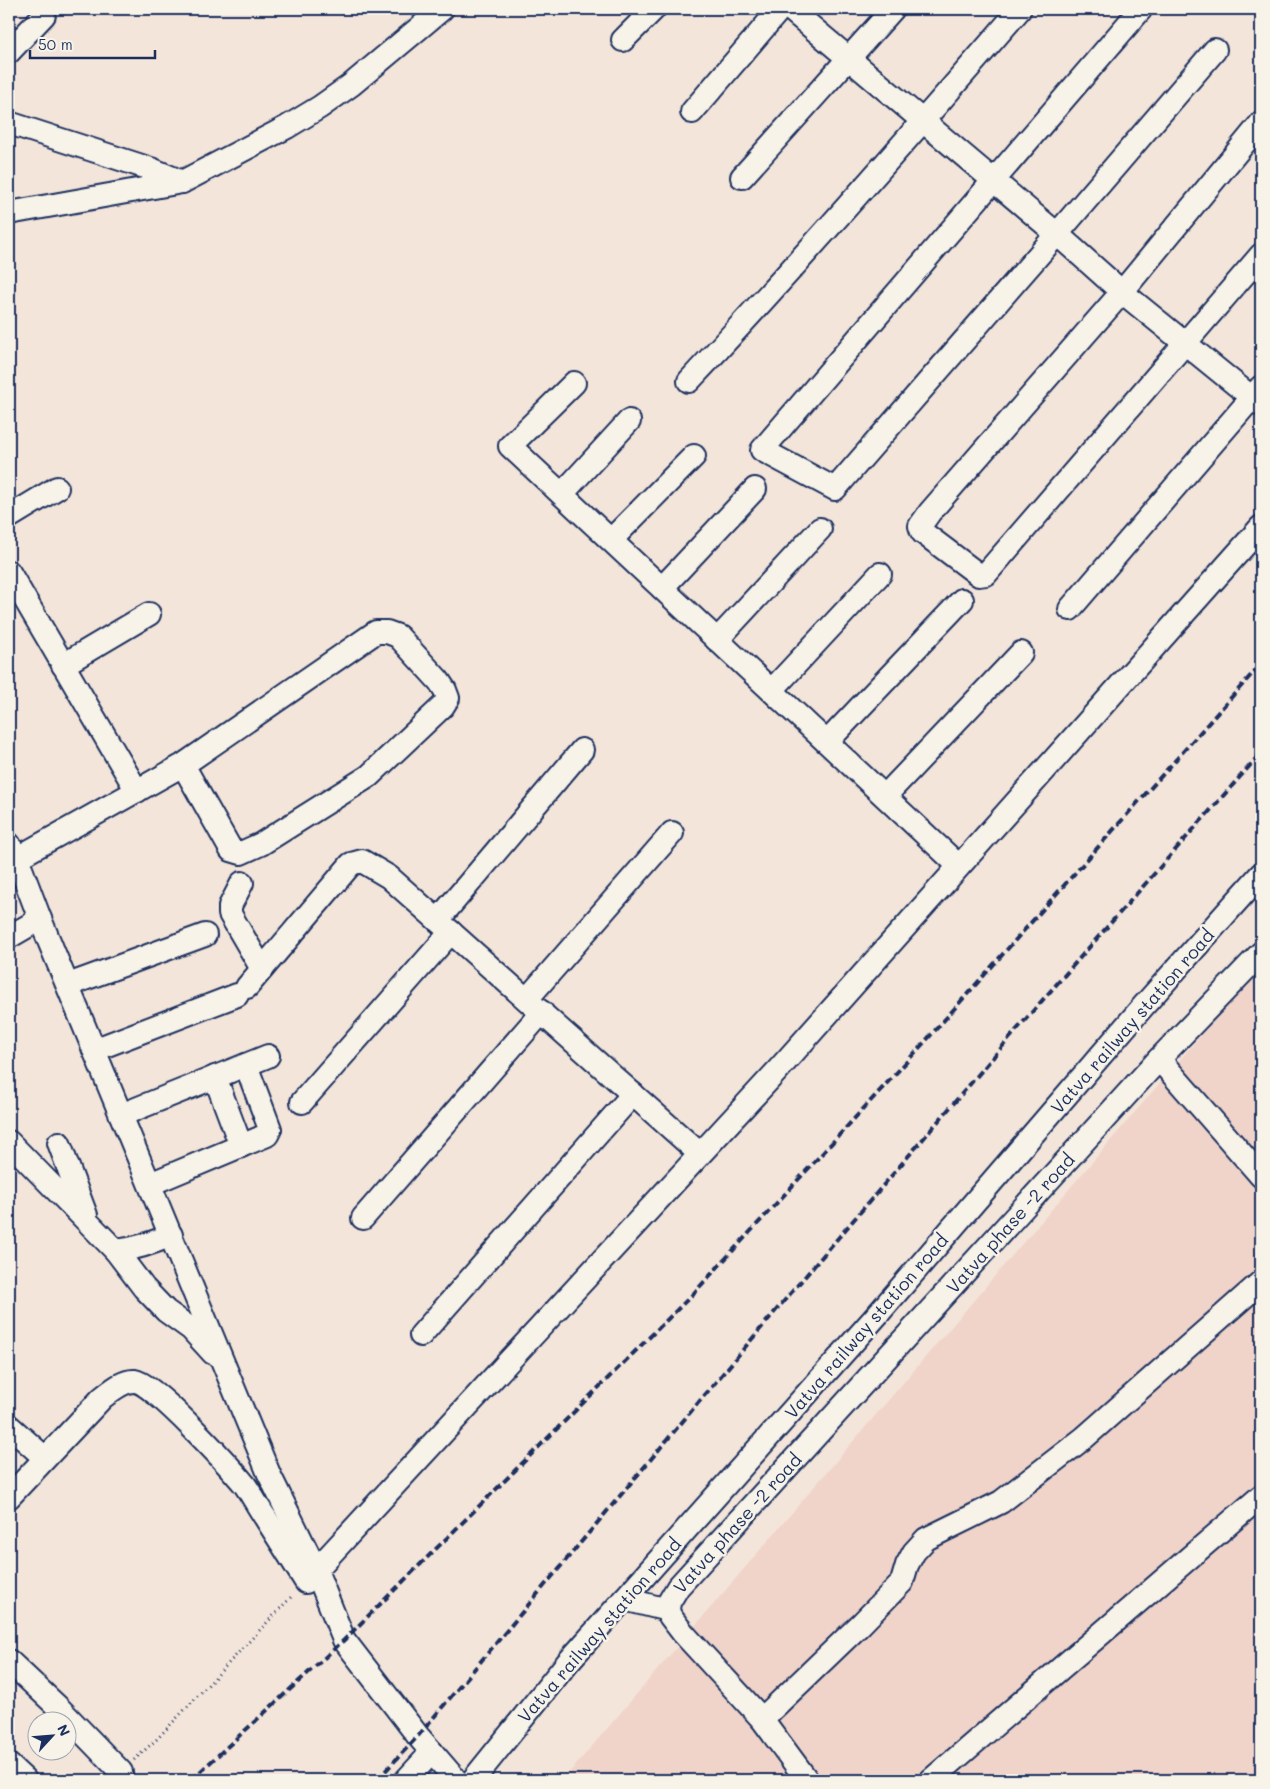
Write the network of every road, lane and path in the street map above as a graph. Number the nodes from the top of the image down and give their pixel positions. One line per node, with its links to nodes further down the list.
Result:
1 (654, 9): 9 (street)
2 (780, 9): 13 (street)
3 (790, 9): 12 (street)
4 (893, 9): 12 (street)
5 (1020, 9): 14 (street)
6 (1141, 9): 18 (street)
7 (427, 13): 19 (street)
8 (44, 15): 11 (street)
9 (624, 40)
10 (1215, 50): 21 (street)
11 (9, 52)
12 (849, 59): 14 (street); 17 (street)
13 (692, 112)
14 (923, 121): 18 (street); 25 (street)
15 (9, 123): 19 (street)
16 (1261, 123): 23 (street)
17 (742, 177)
18 (994, 180): 21 (street); 21 (street)
19 (182, 182): 20 (street)
20 (9, 213)
21 (1057, 234): 23 (street)
22 (1261, 255): 24 (street)
23 (1122, 292): 24 (street); 24 (street)
24 (1185, 343): 27 (street)
25 (689, 381)
26 (574, 383): 32 (street)
27 (1258, 397): 41 (street)
28 (629, 421): 32 (street)
29 (694, 456): 36 (street)
30 (58, 488): 33 (street)
31 (755, 489): 39 (street)
32 (562, 494): 36 (street)
33 (9, 517)
34 (1261, 527): 54 (street)
35 (820, 529): 43 (street)
36 (611, 540): 39 (street)
37 (9, 572): 45 (street)
38 (880, 574): 46 (street)
39 (662, 588): 43 (street)
40 (962, 600): 47 (street)
41 (1070, 609)
42 (149, 614): 45 (street)
43 (717, 640): 46 (street)
44 (1021, 653): 51 (street)
45 (63, 665): 50 (street)
46 (772, 690): 47 (street)
47 (826, 742): 51 (street)
48 (582, 750): 58 (street)
49 (183, 766): 49 (street); 50 (street)
50 (137, 791): 53 (street)
51 (885, 796): 54 (street)
52 (672, 833): 64 (street)
53 (13, 851): 57 (street)
54 (959, 866): 76 (street)
55 (1261, 874): 93 (street, Vatva railway station road)
56 (242, 883): 62 (street)
57 (40, 918): 60 (street); 63 (street)
58 (445, 926): 62 (street); 64 (street); 71 (street)
59 (205, 935): 63 (street)
60 (9, 937)
61 (1261, 953): 67 (street, Vatva phase -2 road)
62 (262, 969): 65 (street)
63 (68, 985): 65 (street)
64 (534, 1006): 70 (street); 81 (street)
65 (94, 1050): 72 (street)
66 (268, 1056): 68 (street)
67 (1159, 1059): 79 (street); 94 (street, Vatva phase -2 road)
68 (246, 1065): 69 (street); 75 (street)
69 (215, 1077): 72 (street); 75 (street)
70 (633, 1094): 76 (street); 86 (street)
71 (302, 1102)
72 (121, 1114): 80 (street)
73 (9, 1142): 78 (street)
74 (59, 1143): 82 (street)
75 (241, 1146): 80 (street)
76 (700, 1154): 92 (street)
77 (9, 1163): 78 (street)
78 (35, 1168): 82 (street)
79 (1261, 1176)
80 (150, 1184): 83 (street)
81 (363, 1218)
82 (90, 1224): 84 (street)
83 (170, 1235): 84 (street); 87 (street)
84 (116, 1251): 87 (street)
85 (1261, 1282): 96 (street)
86 (421, 1335)
87 (223, 1362): 92 (street)
88 (9, 1426): 89 (street)
89 (46, 1458): 91 (street); 92 (street)
90 (1261, 1496): 105 (street)
91 (9, 1497)
92 (311, 1576): 97 (street); 99 (path)
93 (624, 1599): 94 (street); 103 (street, Vatva railway station road)
94 (668, 1610): 96 (street, Vatva phase -2 road)
95 (9, 1661): 99 (street)
96 (762, 1718): 104 (street, Vatva phase -2 road)
97 (432, 1752): 101 (street); 102 (street)
98 (9, 1765): 100 (street)
99 (121, 1772)
100 (25, 1780)
101 (406, 1780)
102 (456, 1780)
103 (473, 1780)
104 (807, 1780)
105 (931, 1780)

